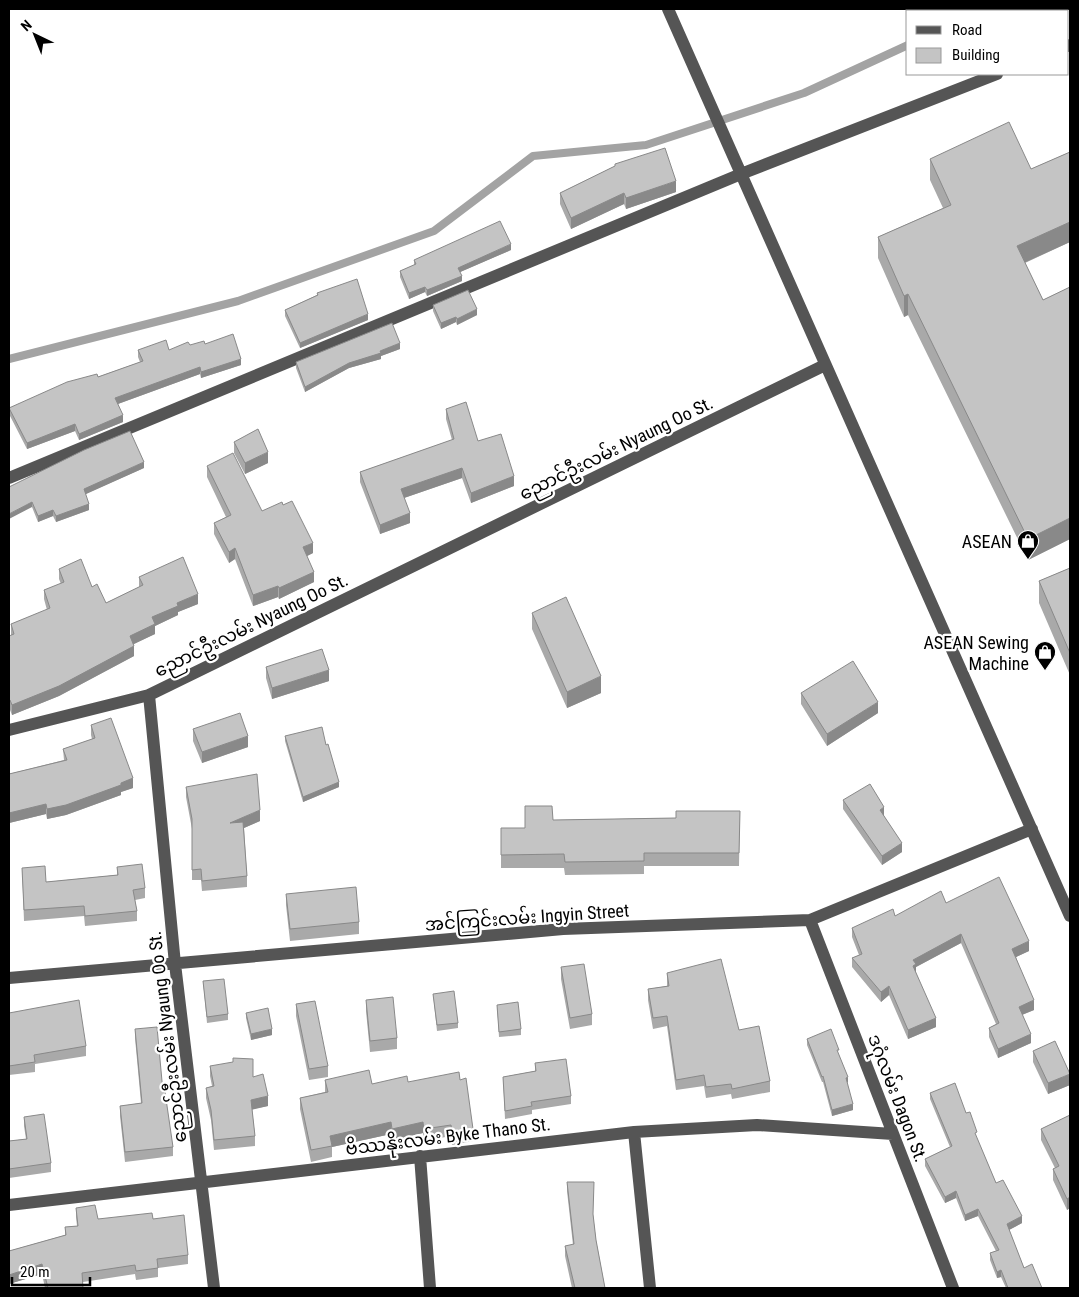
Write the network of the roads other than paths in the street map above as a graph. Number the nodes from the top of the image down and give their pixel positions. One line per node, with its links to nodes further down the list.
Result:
1 (668, 9): 3 (street)
2 (994, 75): 3 (street)
3 (741, 174): 4 (street); 5 (street)
4 (826, 365): 6 (street, ညောင်ဦးလမ်း Nyaung Oo St.); 8 (street)
5 (9, 478)
6 (149, 695): 7 (street); 11 (street, ညောင်ဦးလမ်း Nyaung Oo St.)
7 (9, 730)
8 (1032, 829): 9 (street); 10 (street, အင်ကြင်းလမ်း Ingyin Street)
9 (1070, 916)
10 (810, 920): 11 (street, အင်ကြင်းလမ်း Ingyin Street); 14 (street, ဒဂုံလမ်း Dagon St.)
11 (175, 964): 12 (street, အင်ကြင်းလမ်း Ingyin Street); 16 (street, ညောင်ဦးလမ်း Nyaung Oo St.)
12 (9, 978)
13 (634, 1132): 14 (street, ဗိဿနိုးလမ်း Byke Thano St.); 15 (street, ဗိဿနိုးလမ်း Byke Thano St.); 20 (street)
14 (893, 1134): 21 (street, ဒဂုံလမ်း Dagon St.)
15 (420, 1156): 16 (street, ဗိဿနိုးလမ်း Byke Thano St.); 19 (street)
16 (202, 1182): 17 (street, ဗိဿနိုးလမ်း Byke Thano St.); 18 (street, ညောင်ဦးလမ်း Nyaung Oo St.)
17 (9, 1205)
18 (214, 1288)
19 (430, 1288)
20 (650, 1288)
21 (953, 1288)

